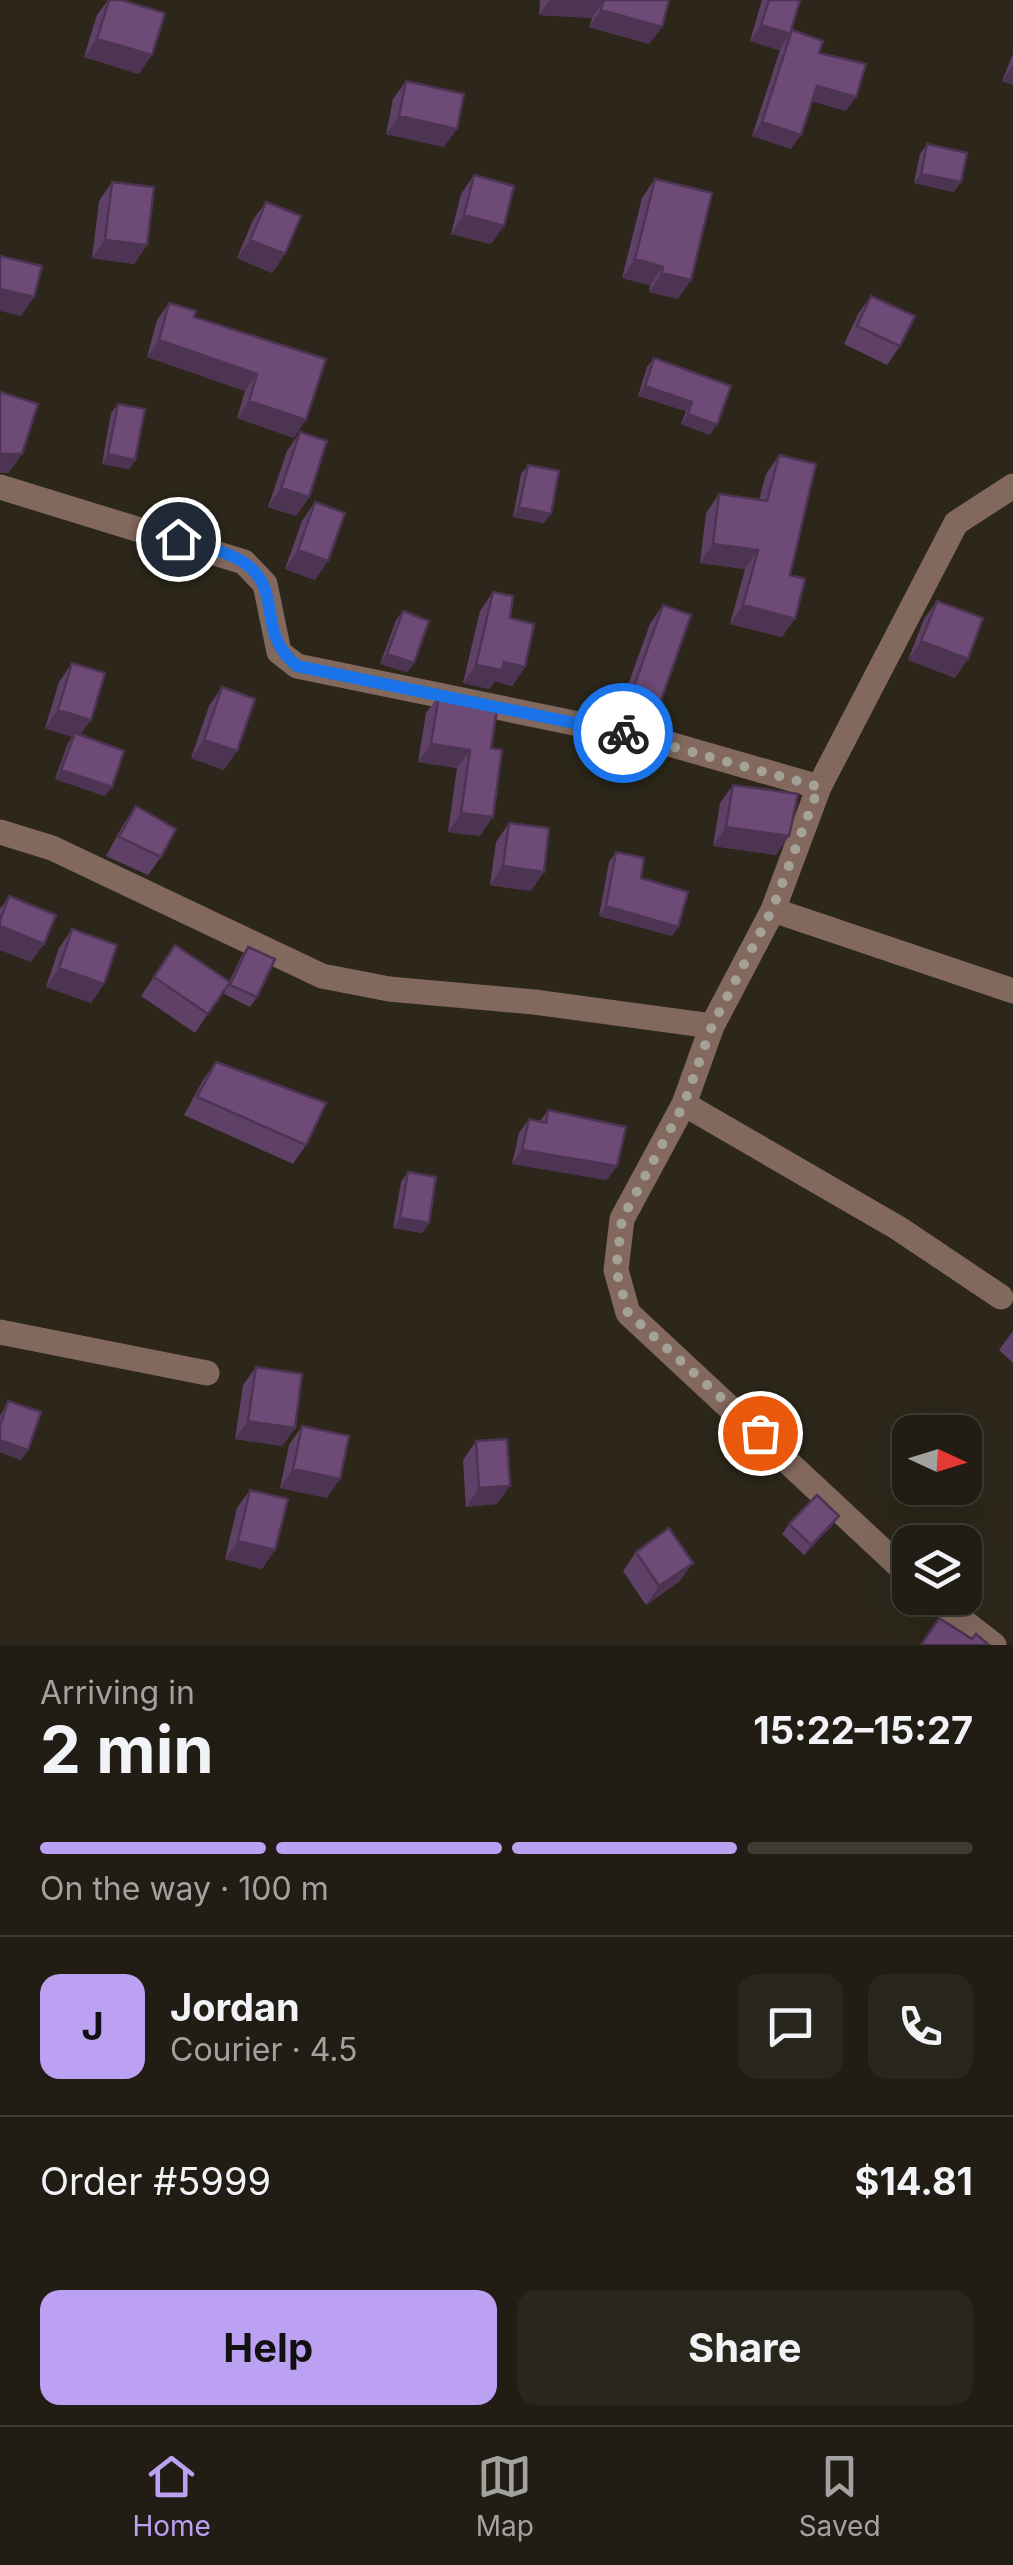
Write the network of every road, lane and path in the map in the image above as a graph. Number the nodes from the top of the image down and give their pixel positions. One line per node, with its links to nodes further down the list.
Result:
1 (1013, 486): 3 (street)
2 (0, 487): 3 (street)
3 (819, 787): 5 (street)
4 (0, 832): 7 (street)
5 (772, 910): 6 (street); 7 (street)
6 (1013, 991)
7 (712, 1026): 8 (street)
8 (684, 1104): 9 (street); 12 (street)
9 (1000, 1297)
10 (0, 1332): 11 (street)
11 (206, 1373)
12 (892, 1559)
13 (956, 1615): 14 (street)
14 (994, 1645)

